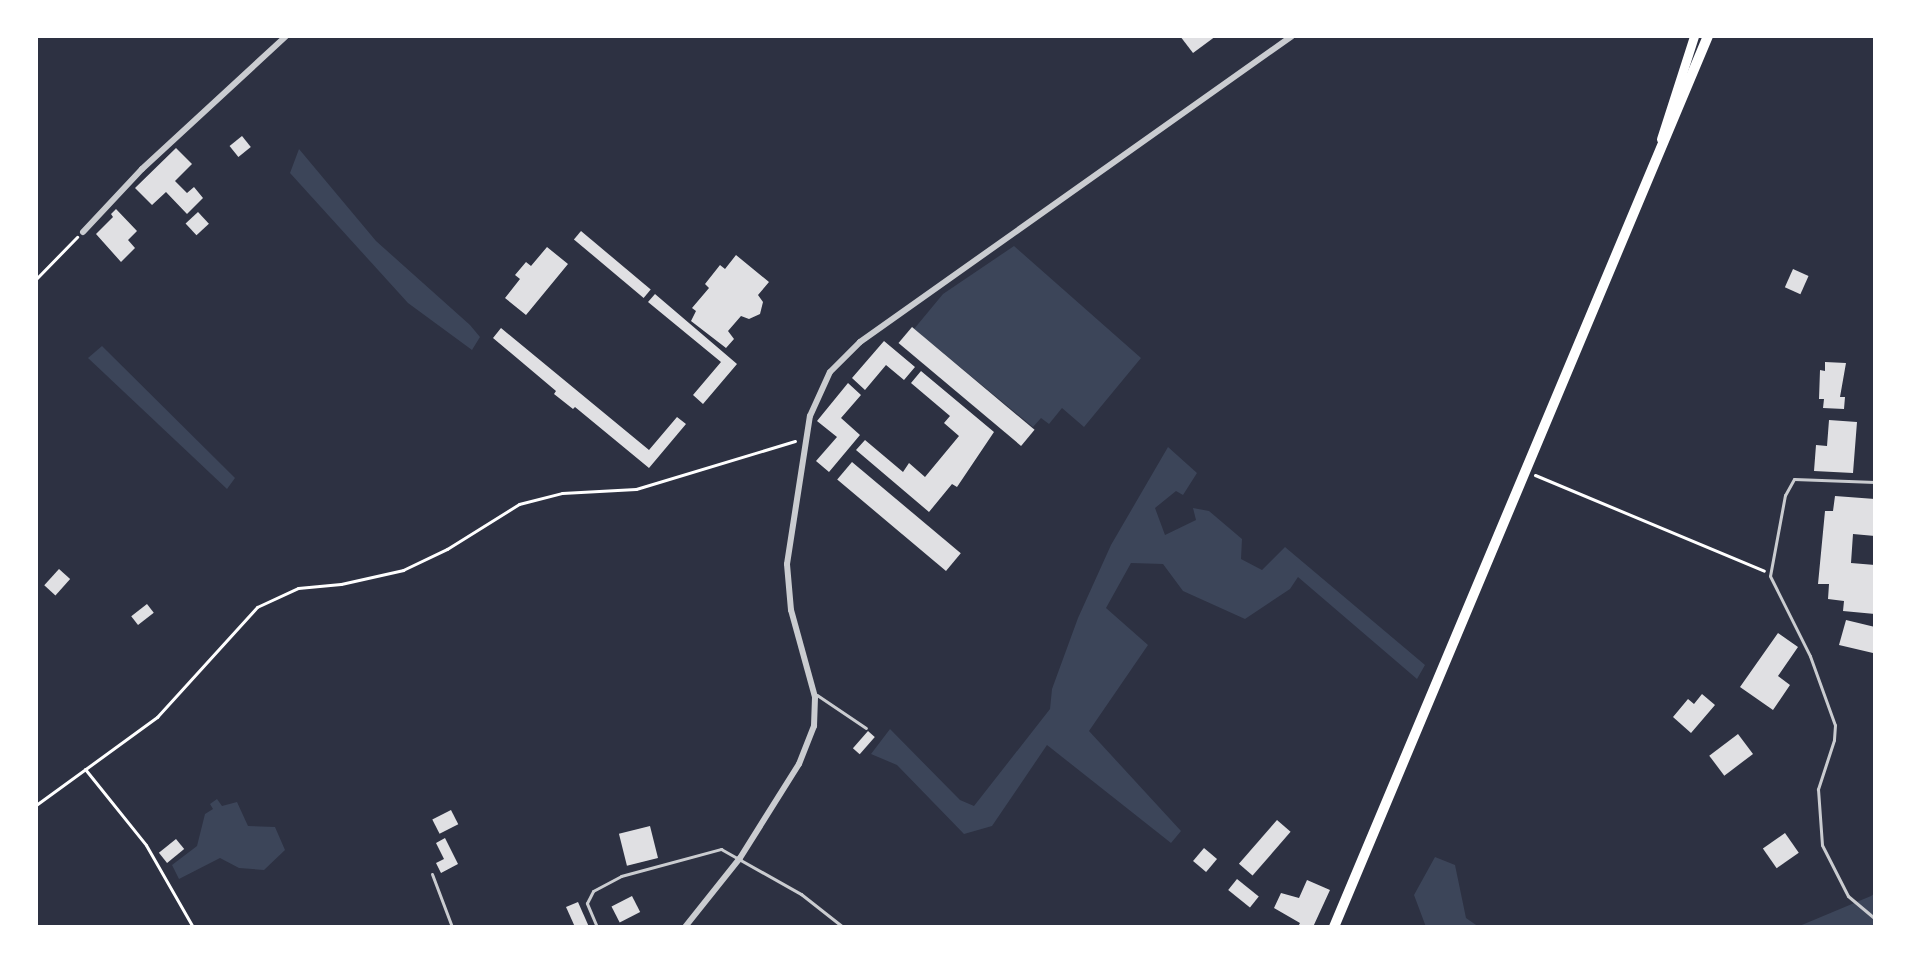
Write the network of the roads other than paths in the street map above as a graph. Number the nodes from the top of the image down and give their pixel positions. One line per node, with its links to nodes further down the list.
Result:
1 (286, 36): 6 (street)
2 (1292, 36): 8 (street)
3 (1694, 36): 5 (main road)
4 (1708, 36): 5 (main road)
5 (1653, 168): 17 (main road)
6 (83, 232)
7 (1875, 482): 12 (lane)
8 (813, 692): 9 (lane); 10 (street)
9 (866, 728)
10 (740, 858): 14 (lane); 15 (street); 16 (lane)
11 (432, 874): 13 (lane)
12 (1875, 919)
13 (452, 927)
14 (597, 927)
15 (685, 927)
16 (843, 927)
17 (1334, 927)

